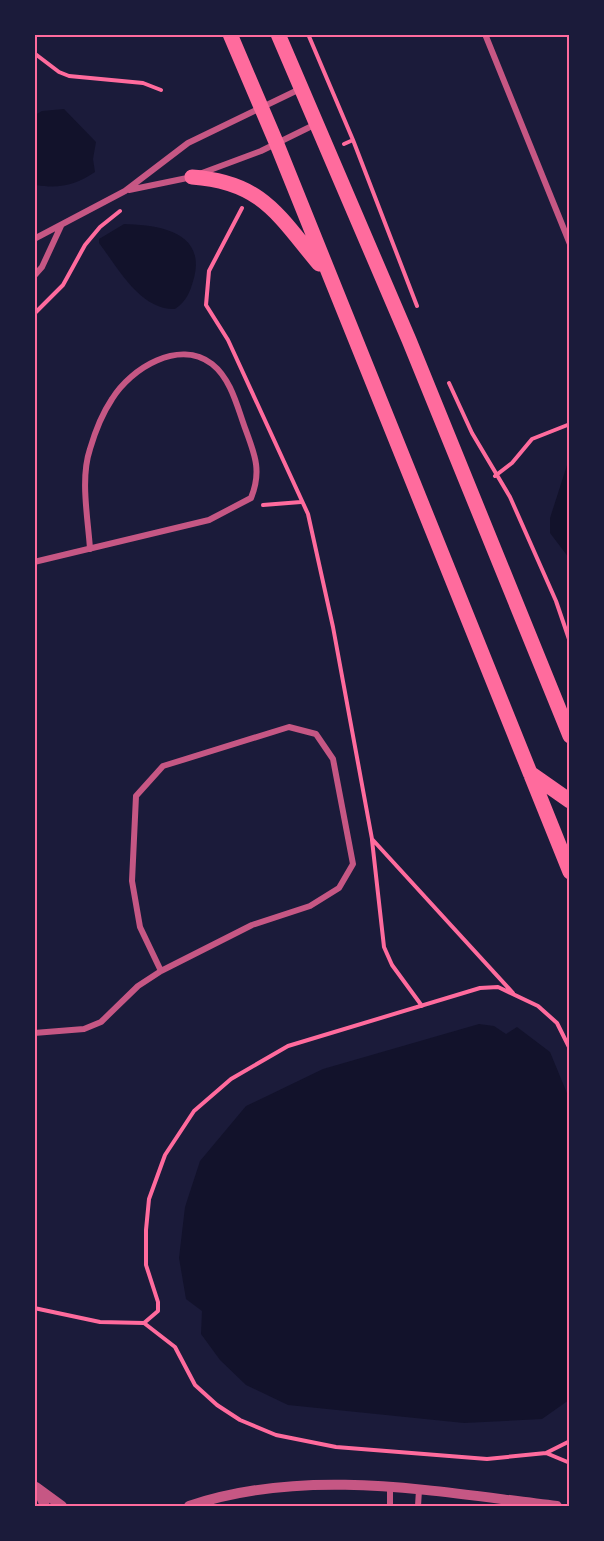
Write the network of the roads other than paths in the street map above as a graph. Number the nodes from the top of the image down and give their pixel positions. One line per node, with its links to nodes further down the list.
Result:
1 (230, 34): 5 (main road)
2 (278, 34): 4 (main road)
3 (485, 34): 12 (street)
4 (302, 88): 5 (street); 6 (main road)
5 (261, 108): 7 (main road); 9 (street)
6 (318, 123): 7 (street); 17 (main road)
7 (276, 142): 8 (street); 13 (main road)
8 (192, 177): 9 (street); 13 (main road)
9 (125, 191): 10 (street)
10 (61, 225): 11 (street); 14 (street)
11 (34, 239)
12 (570, 244)
13 (329, 275): 20 (main road)
14 (34, 276)
15 (90, 549): 15 (street); 16 (street)
16 (34, 562)
17 (549, 685): 18 (main road); 19 (main road)
18 (570, 709)
19 (570, 736)
20 (529, 772): 21 (main road); 22 (main road)
21 (570, 801)
22 (570, 872)
23 (161, 971): 23 (street); 24 (street)
24 (34, 1033)
25 (35, 1486): 28 (street); 29 (street)
26 (390, 1487): 27 (street); 30 (street); 31 (street)
27 (419, 1490): 32 (street); 33 (street)
28 (45, 1506)
29 (63, 1506)
30 (189, 1506)
31 (390, 1506)
32 (418, 1506)
33 (557, 1506)

